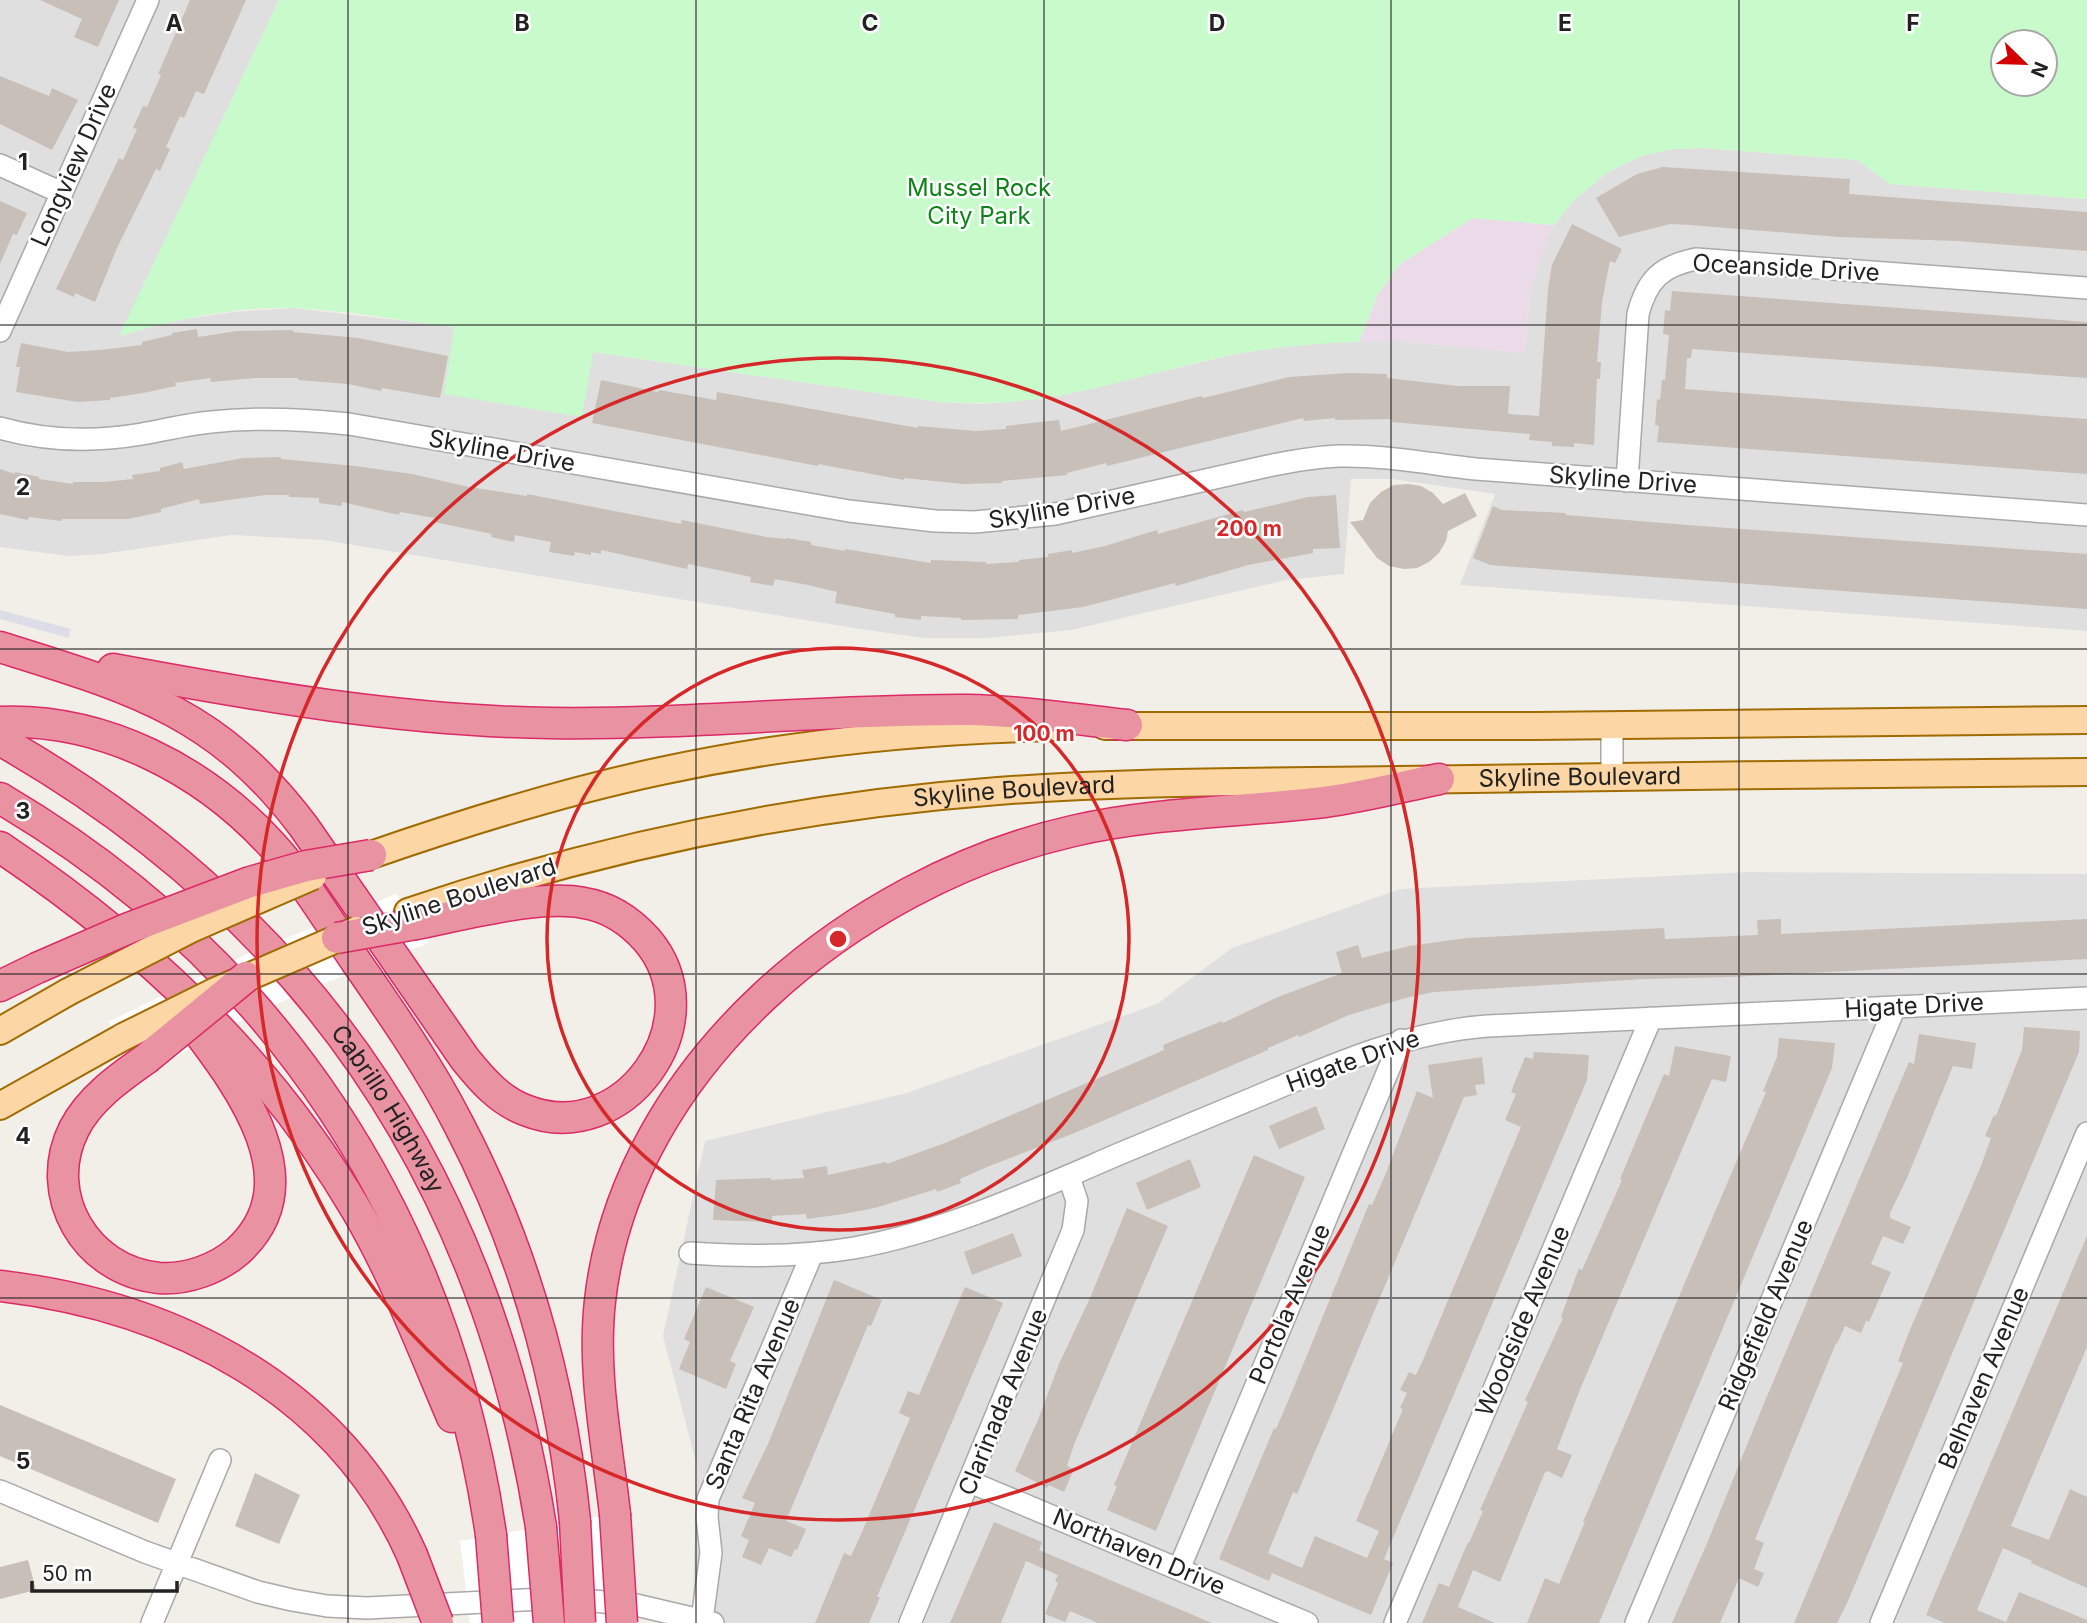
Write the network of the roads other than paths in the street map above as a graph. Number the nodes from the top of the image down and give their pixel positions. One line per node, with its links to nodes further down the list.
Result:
1 (148, 0): 3 (street, Longview Drive)
2 (0, 165): 3 (street)
3 (62, 192): 5 (street, Longview Drive)
4 (2087, 288): 7 (street, Oceanside Drive)
5 (0, 331)
6 (0, 428): 7 (street, Skyline Drive)
7 (1627, 481): 8 (street, Skyline Drive)
8 (2087, 515)
9 (0, 645): 12 (highway); 23 (highway)
10 (2087, 720): 13 (main road)
11 (0, 722): 51 (highway, bridge)
12 (1127, 725): 13 (main road); 20 (main road)
13 (1612, 725): 16 (street)
14 (0, 740): 50 (highway, Cabrillo Highway, bridge)
15 (2087, 772): 16 (main road, Skyline Boulevard)
16 (1612, 776): 17 (main road, Skyline Boulevard)
17 (1439, 779): 23 (main road, Skyline Boulevard); 52 (highway, bridge)
18 (0, 798): 41 (highway, Cabrillo Highway)
19 (0, 847): 22 (highway)
20 (371, 855): 27 (highway, bridge); 31 (main road, bridge)
21 (0, 863): 22 (highway)
22 (83, 906): 25 (highway)
23 (412, 918): 24 (highway, bridge)
24 (337, 938): 26 (main road, Skyline Boulevard, bridge)
25 (125, 940): 26 (highway, bridge); 41 (highway)
26 (246, 977): 33 (main road, Skyline Boulevard, bridge)
27 (0, 986)
28 (2087, 998): 29 (street, Higate Drive)
29 (1895, 1007): 30 (street, Higate Drive); 56 (street, Ridgefield Avenue)
30 (1651, 1018): 32 (street, Higate Drive); 55 (street, Woodside Avenue)
31 (0, 1031)
32 (1401, 1040): 35 (street, Higate Drive); 44 (street, Portola Avenue)
33 (0, 1107)
34 (2087, 1133): 57 (street, Belhaven Avenue)
35 (1069, 1177): 37 (street, Higate Drive); 40 (street, Clarinada Avenue)
36 (690, 1253): 37 (street, Higate Drive)
37 (812, 1254): 46 (street, Santa Rita Avenue)
38 (0, 1286): 48 (highway, bridge)
39 (220, 1460): 43 (street)
40 (970, 1482): 44 (street, Northaven Drive); 53 (street, Clarinada Avenue)
41 (483, 1488): 49 (highway, Cabrillo Highway, bridge)
42 (0, 1491): 43 (street)
43 (178, 1563): 45 (street); 47 (street)
44 (1179, 1569): 54 (street, Northaven Drive)
45 (386, 1615): 46 (street)
46 (707, 1621)
47 (152, 1623)
48 (438, 1623)
49 (498, 1623)
50 (549, 1623)
51 (580, 1623)
52 (622, 1623)
53 (910, 1623)
54 (1307, 1623)
55 (1395, 1623)
56 (1636, 1623)
57 (1881, 1623)

